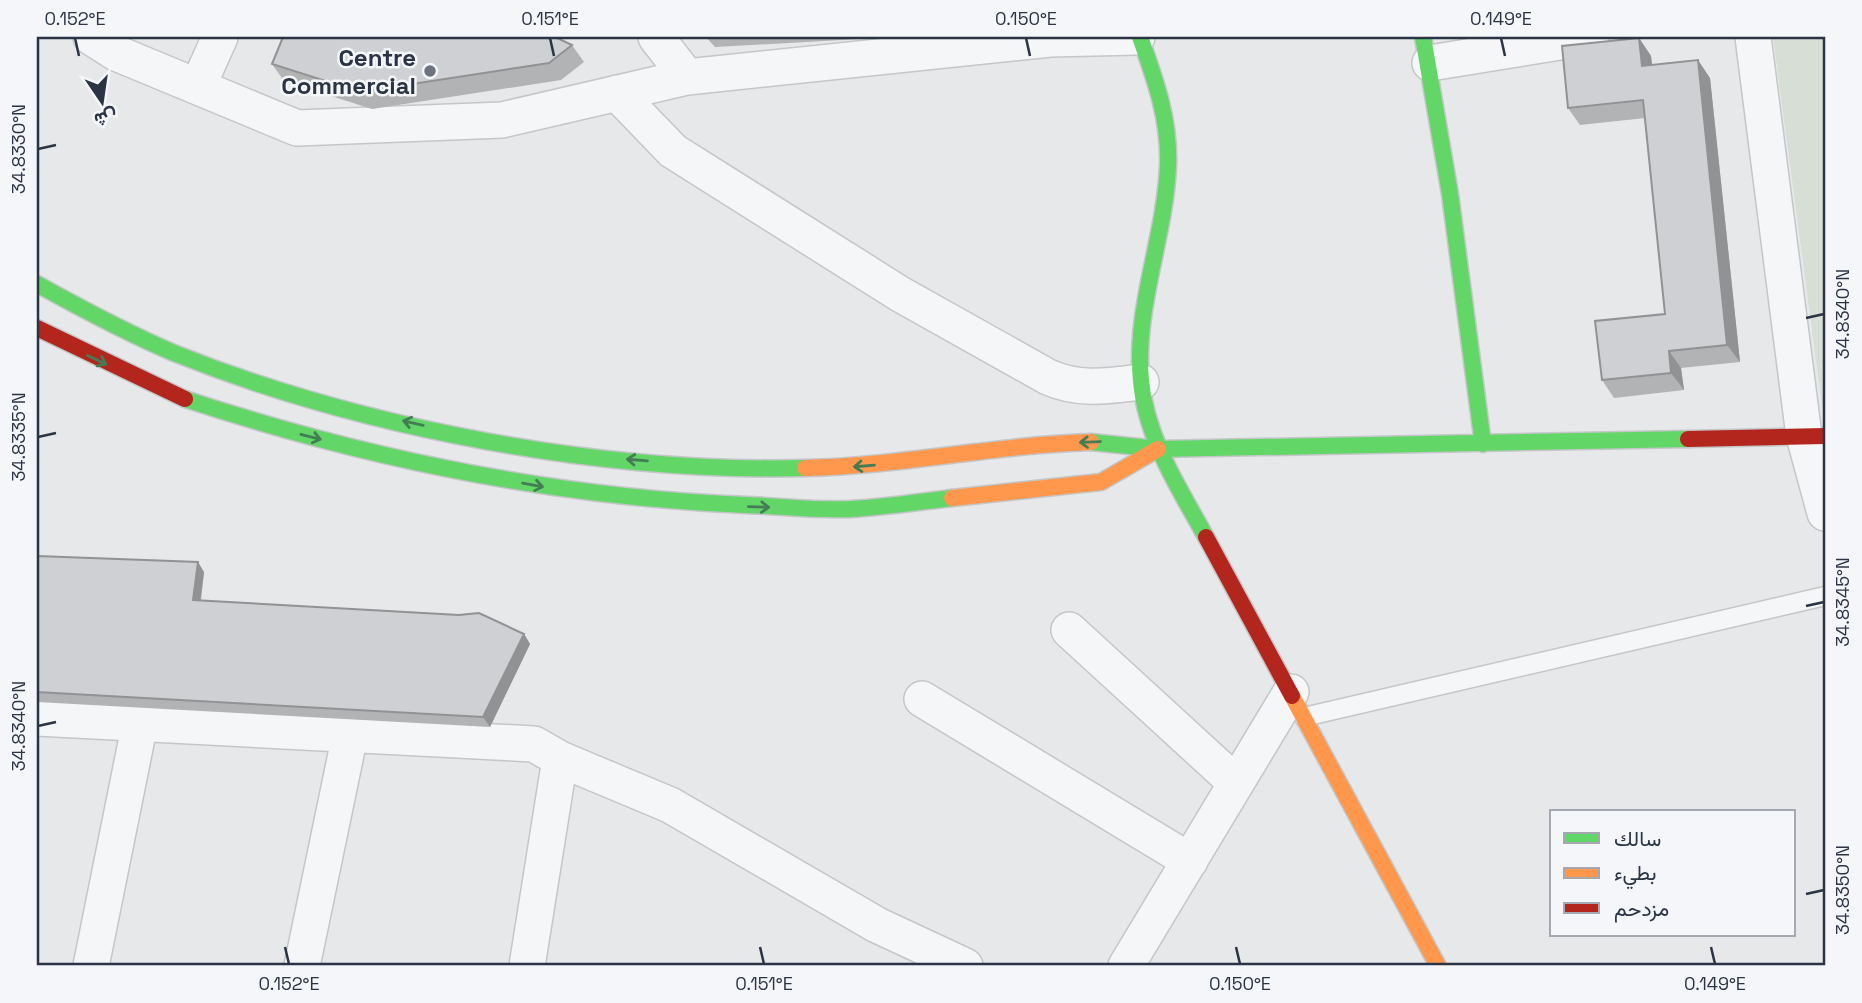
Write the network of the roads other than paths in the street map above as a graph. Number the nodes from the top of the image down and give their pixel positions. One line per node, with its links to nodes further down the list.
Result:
1 (91, 37): 9 (street)
2 (220, 37): 9 (street)
3 (656, 37): 8 (street)
4 (1138, 37): 8 (street); 13 (street)
5 (1591, 37): 7 (street)
6 (1753, 37): 14 (street)
7 (1426, 50): 15 (street)
8 (687, 77): 10 (street)
9 (198, 86): 10 (street)
10 (617, 93): 13 (street)
11 (37, 284): 16 (street, one-way to 11)
12 (37, 328): 16 (street, one-way to 16)
13 (1141, 382): 16 (street)
14 (1814, 436): 15 (street); 17 (street)
15 (1483, 444): 16 (street)
16 (1158, 449): 21 (street)
17 (1825, 513)
18 (1825, 596): 21 (lane)
19 (1069, 630): 26 (street)
20 (922, 699): 27 (street)
21 (1298, 704): 26 (street); 33 (street)
22 (37, 718): 23 (street)
23 (140, 723): 24 (street); 28 (street)
24 (350, 735): 25 (street); 29 (street)
25 (560, 759): 30 (street); 31 (street)
26 (1236, 783): 27 (street)
27 (1190, 861): 32 (street)
28 (91, 966)
29 (302, 966)
30 (527, 966)
31 (965, 966)
32 (1126, 966)
33 (1438, 966)

